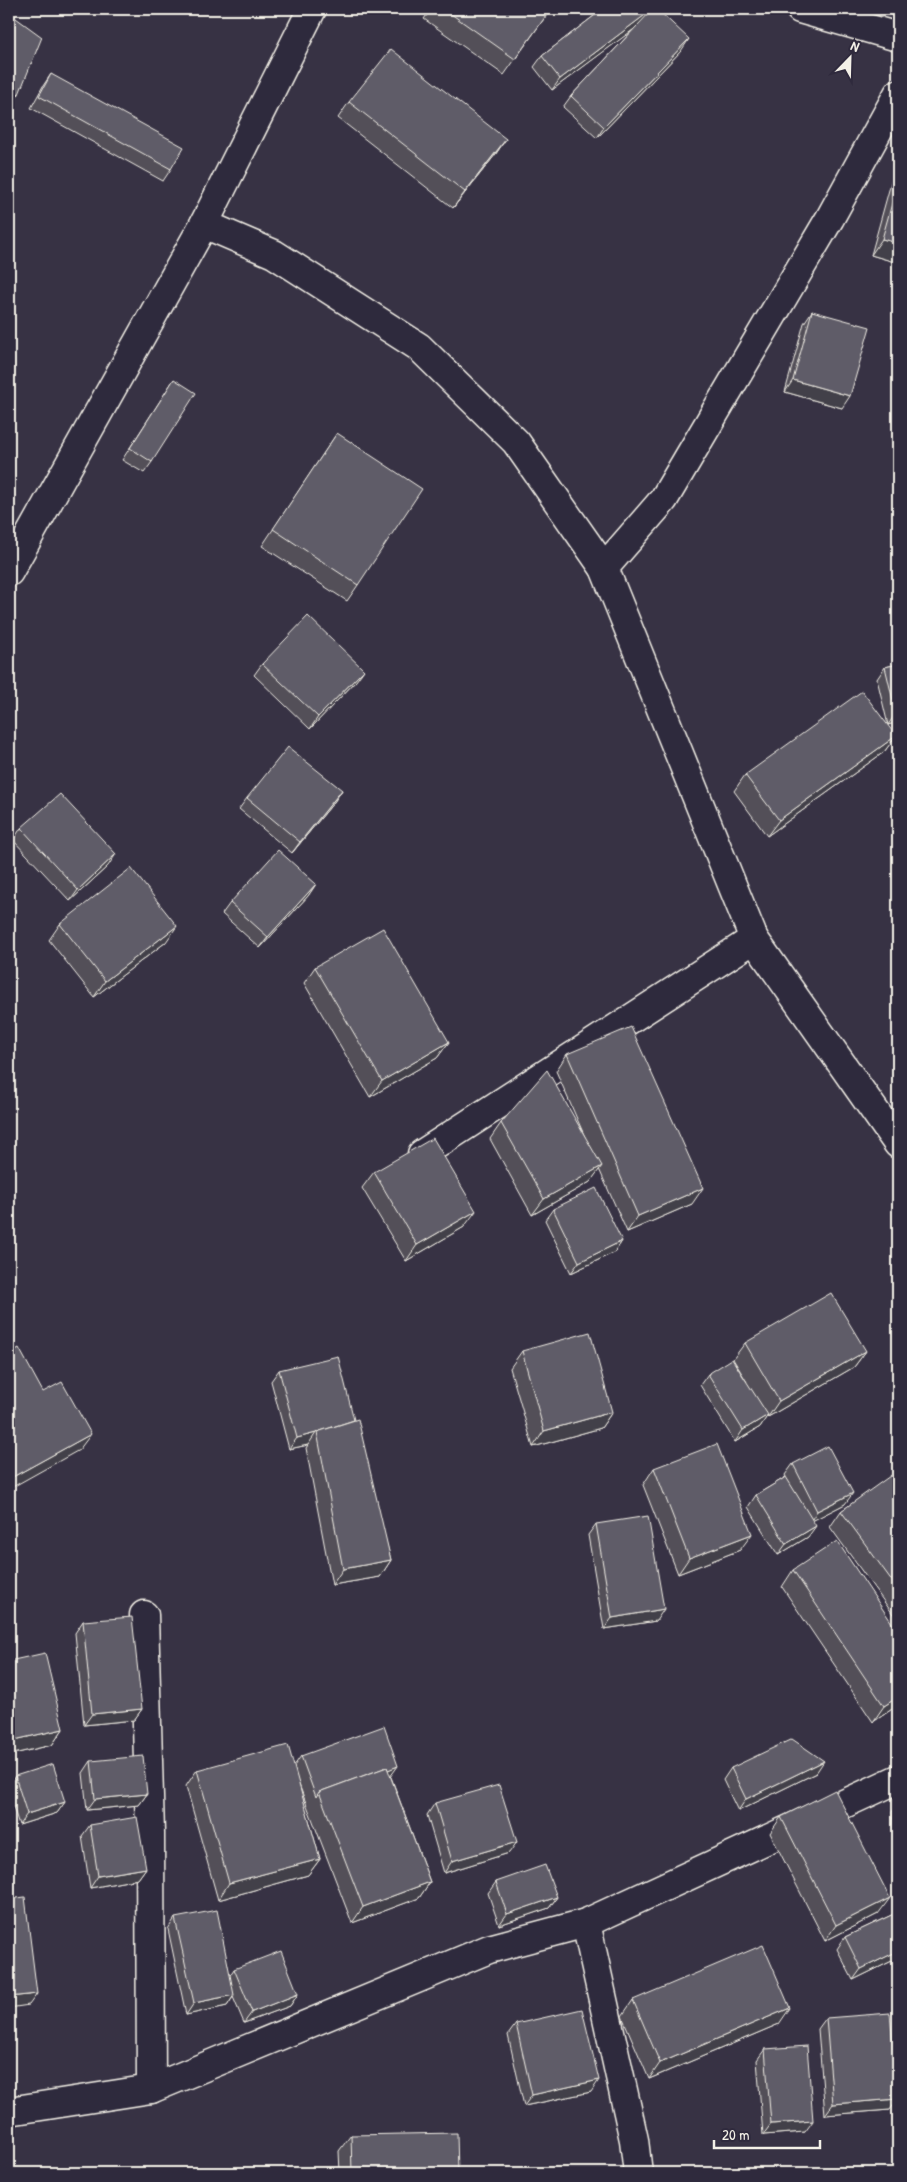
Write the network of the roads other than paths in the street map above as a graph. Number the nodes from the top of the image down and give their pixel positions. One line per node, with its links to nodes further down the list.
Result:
1 (312, 9): 5 (street)
2 (800, 9): 3 (street)
3 (898, 37)
4 (898, 94): 6 (street)
5 (204, 224): 6 (street); 7 (street)
6 (604, 568): 8 (street)
7 (9, 572)
8 (754, 939): 9 (street); 10 (street)
9 (898, 1144)
10 (422, 1154)
11 (144, 1615): 14 (street)
12 (898, 1779): 13 (street)
13 (586, 1923): 14 (street); 16 (street)
14 (151, 2089): 15 (street)
15 (9, 2111)
16 (638, 2173)

